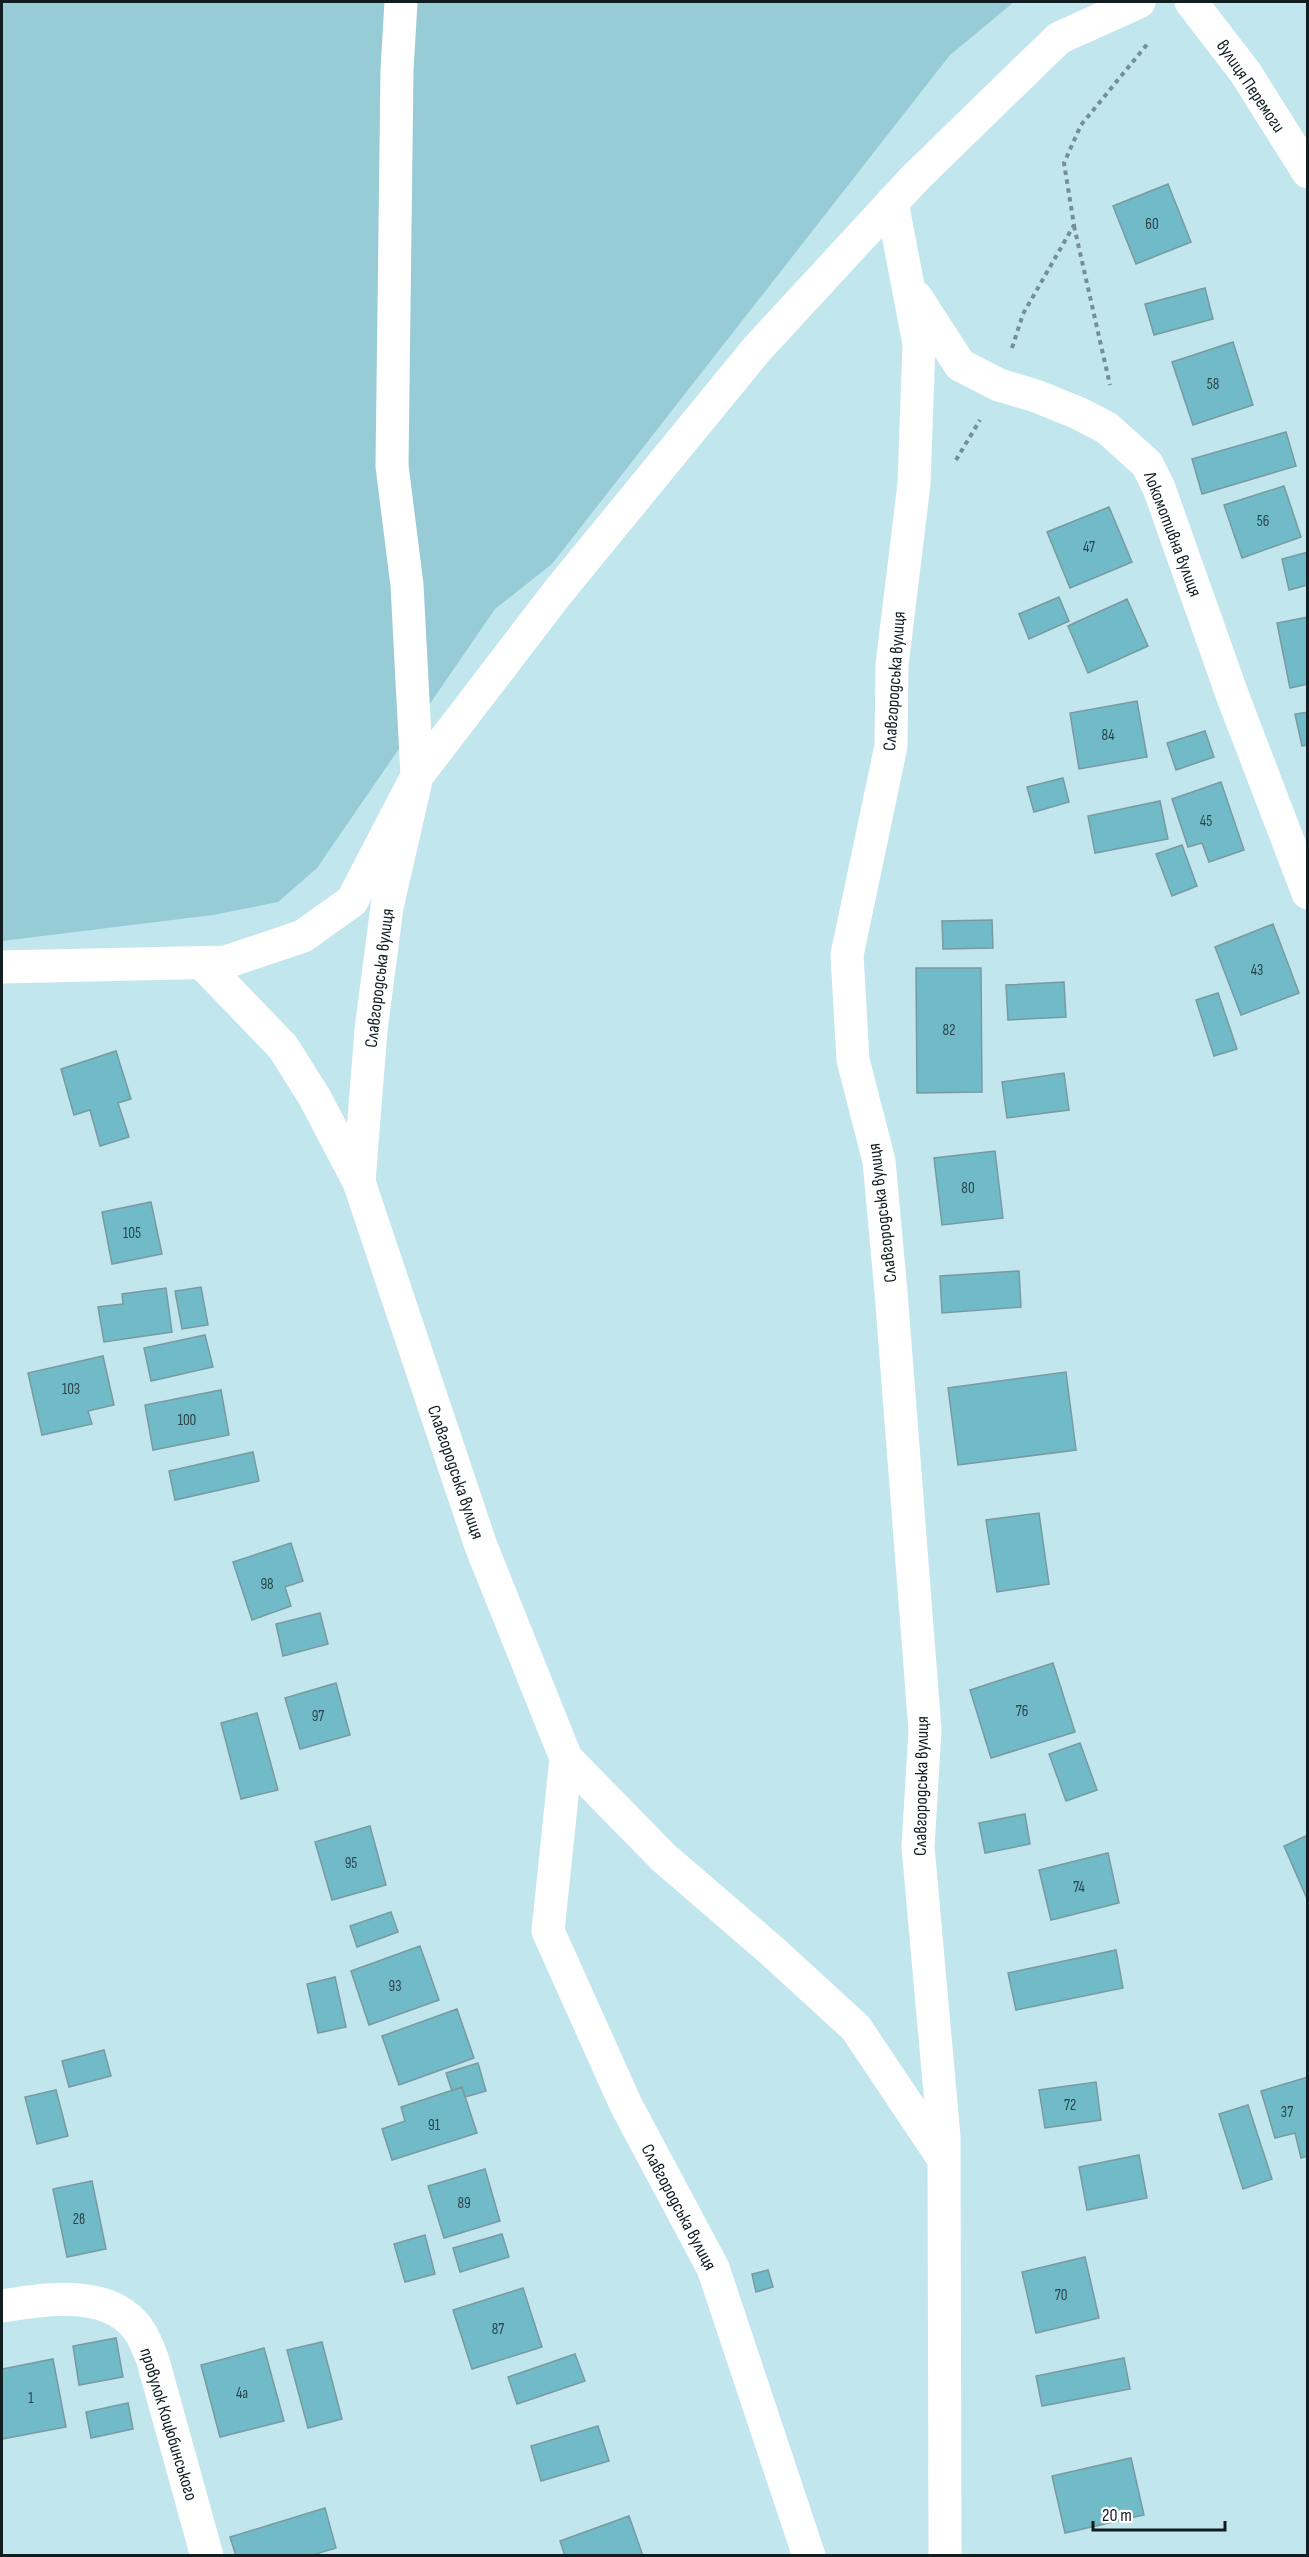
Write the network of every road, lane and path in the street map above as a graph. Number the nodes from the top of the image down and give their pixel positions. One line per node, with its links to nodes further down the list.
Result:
1 (401, 2): 11 (street)
2 (1139, 2): 5 (street)
3 (1195, 7): 4 (street, вулиця Перемоги); 6 (path)
4 (1308, 172)
5 (892, 202): 7 (street, Славгородська вулиця); 11 (street)
6 (1074, 225): 8 (path); 9 (path)
7 (909, 285): 8 (street, Локомотивна вулиця); 17 (street, Славгородська вулиця)
8 (999, 385): 9 (street, Локомотивна вулиця); 10 (path)
9 (1123, 441): 12 (street, Локомотивна вулиця)
10 (955, 461)
11 (417, 776): 13 (street); 15 (street, Славгородська вулиця)
12 (1308, 893)
13 (202, 963): 14 (street); 15 (street, Славгородська вулиця)
14 (2, 967)
15 (359, 1182): 16 (street, Славгородська вулиця)
16 (566, 1758): 17 (street, Славгородська вулиця); 20 (street, Славгородська вулиця)
17 (944, 2160): 21 (street, Славгородська вулиця)
18 (2, 2306): 19 (street, провулок Коцюбинського)
19 (207, 2556)
20 (809, 2556)
21 (945, 2556)

